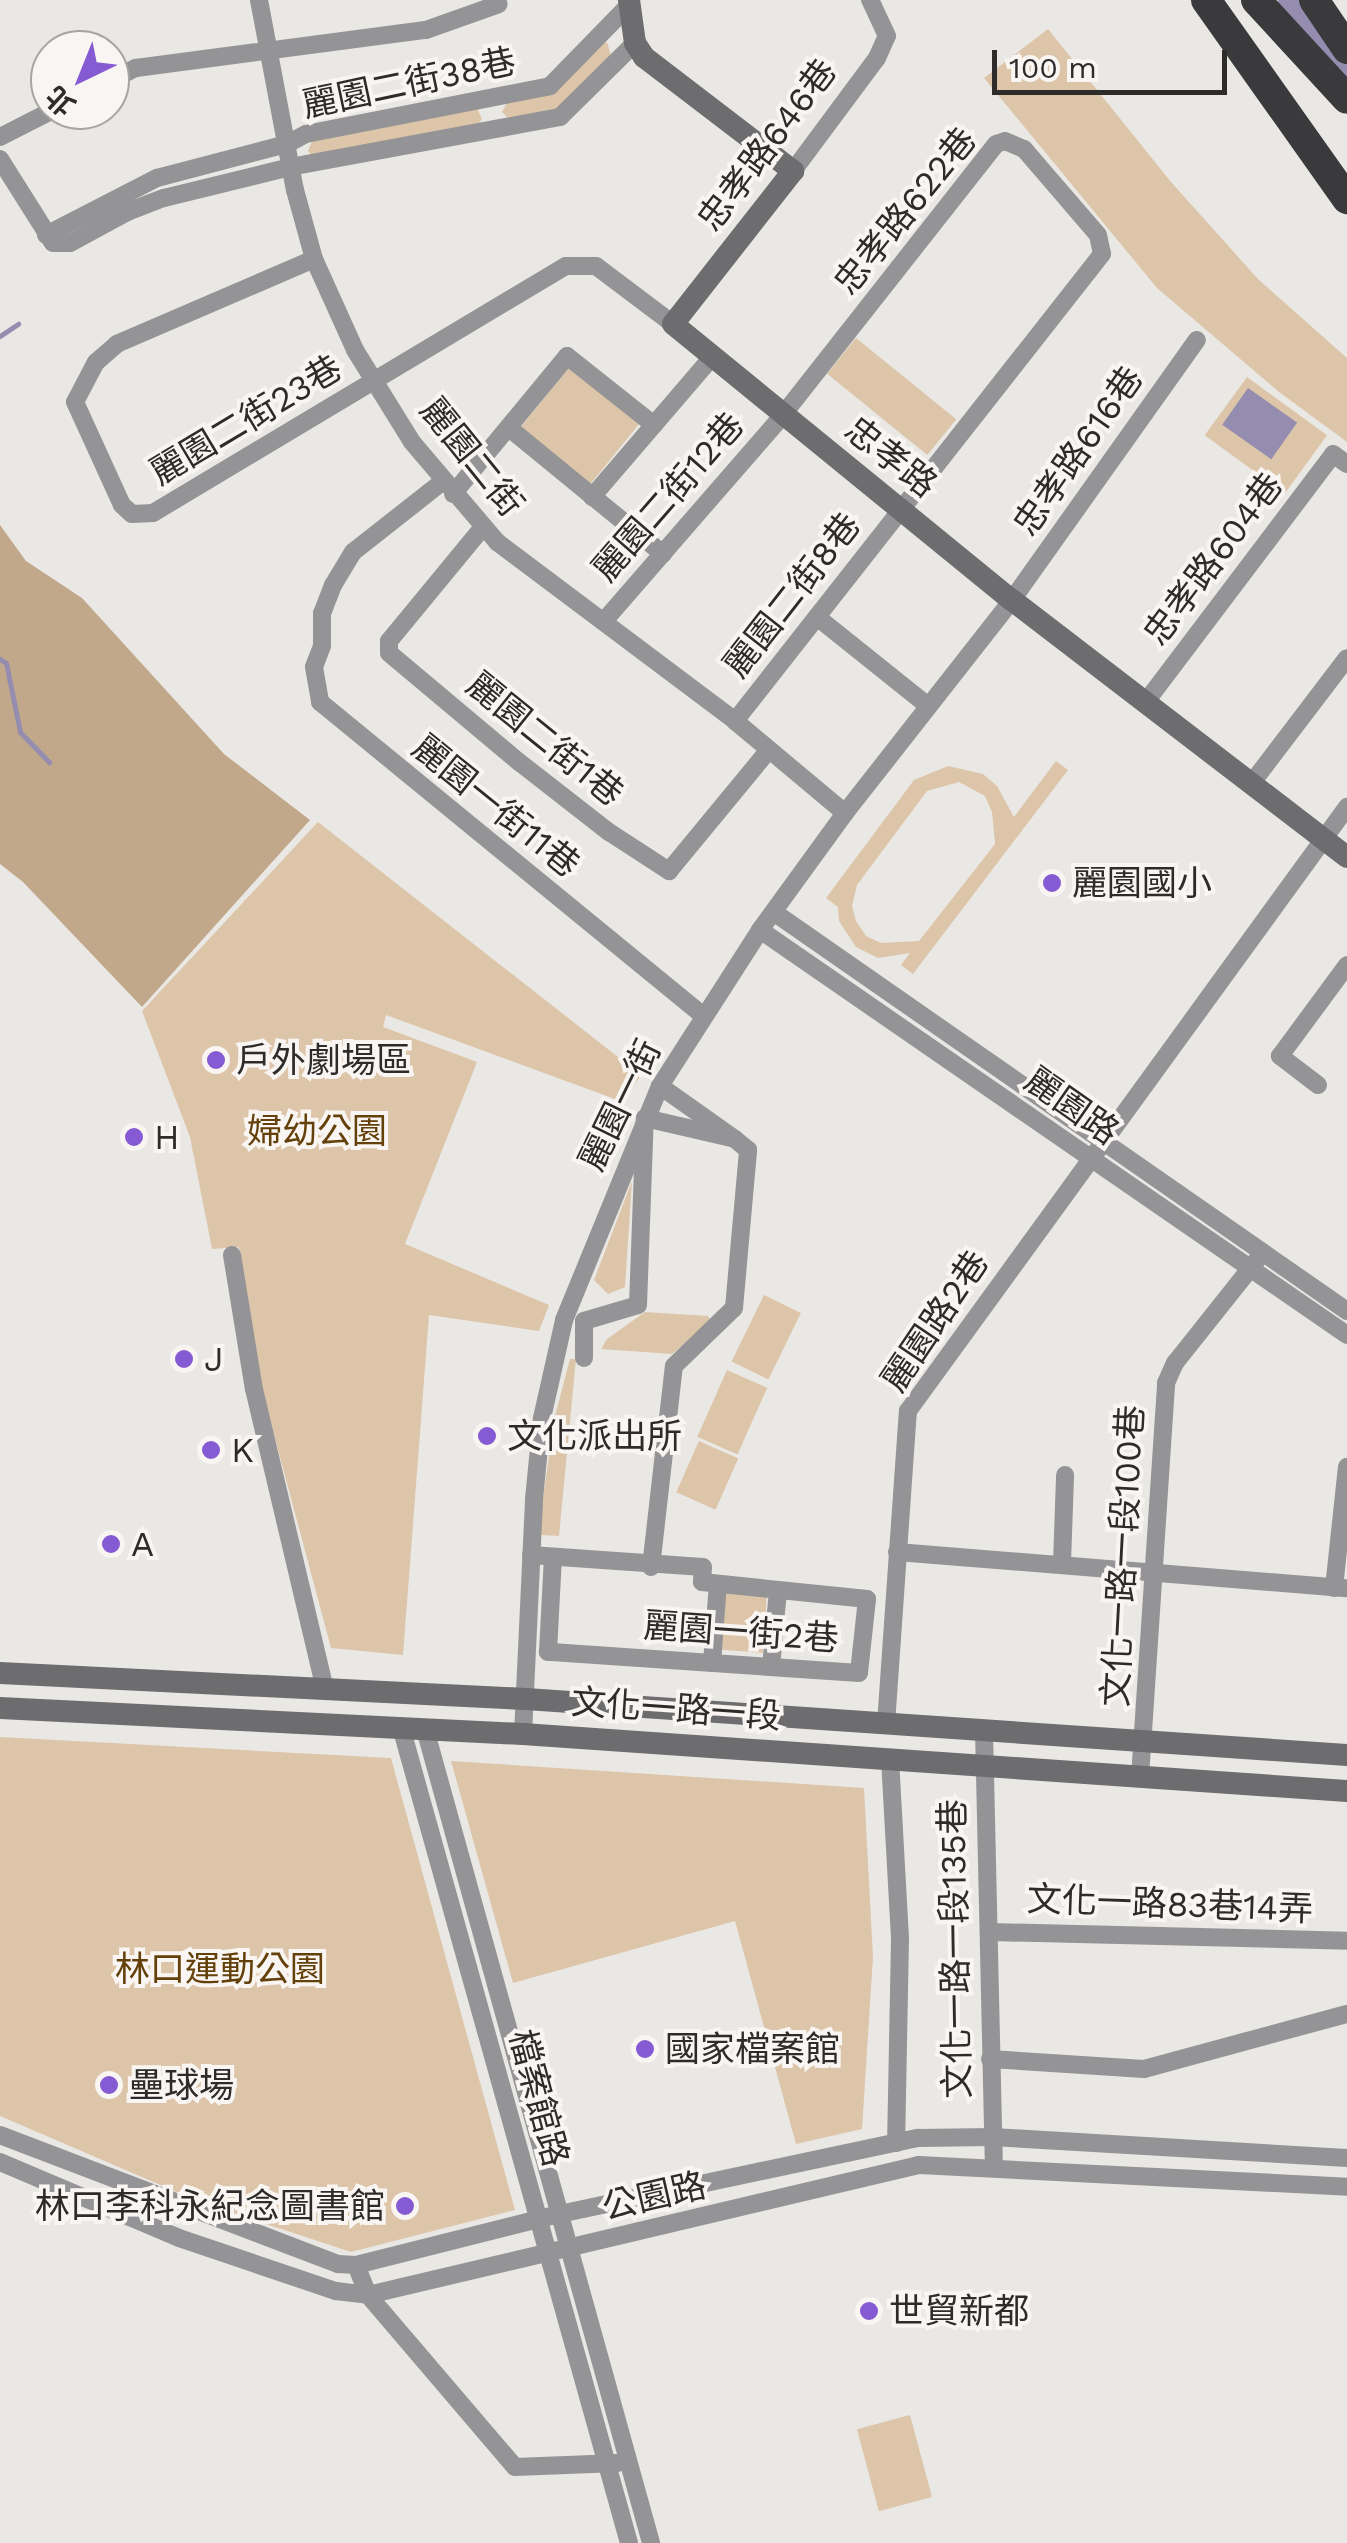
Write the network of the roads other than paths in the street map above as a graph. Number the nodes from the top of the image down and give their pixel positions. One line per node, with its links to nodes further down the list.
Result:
1 (259, 0): 9 (street, 麗園二街)
2 (870, 0): 21 (street, 忠孝路646巷)
3 (1206, 0): 23 (highway)
4 (1256, 0): 13 (highway)
5 (1314, 0): 10 (highway)
6 (630, 2): 8 (main road); 12 (street, 麗園二街38巷)
7 (499, 4): 9 (street)
8 (635, 42): 15 (street, 麗園二街38巷); 21 (main road)
9 (267, 48): 11 (street); 17 (street, 麗園二街)
10 (1347, 49)
11 (130, 71)
12 (488, 97): 15 (street); 17 (street, 麗園二街38巷)
13 (1347, 99)
14 (30, 122): 16 (street)
15 (493, 128): 20 (street, 麗園二街38巷)
16 (0, 137)
17 (287, 144): 19 (street, 麗園二街38巷); 20 (street, 麗園二街)
18 (0, 160): 24 (street)
19 (225, 162): 22 (street); 24 (street, 麗園二街38巷)
20 (290, 167): 22 (street, 麗園二街38巷); 25 (street, 麗園二街)
21 (793, 171): 26 (main road, 忠孝路646巷)
22 (230, 182): 24 (street, 麗園二街38巷)
23 (1347, 199)
24 (46, 235)
25 (314, 259): 29 (street, 麗園二街); 29 (street, 麗園二街23巷)
26 (673, 324): 28 (main road, 忠孝路); 29 (street, 忠孝路)
27 (1197, 340): 39 (street, 忠孝路616巷)
28 (712, 356): 30 (main road, 忠孝路); 31 (street)
29 (373, 382): 34 (street, 麗園二街)
30 (782, 416): 36 (main road, 忠孝路); 36 (street, 忠孝路622巷); 38 (street, 麗園二街12巷)
31 (654, 424): 32 (street); 35 (street)
32 (509, 428): 34 (street); 35 (street)
33 (1340, 459): 43 (street, 忠孝路604巷)
34 (447, 488): 37 (street, 麗園二街); 55 (street, 麗園一街11巷)
35 (592, 497): 38 (street)
36 (900, 508): 39 (main road, 忠孝路); 40 (street, 麗園二街8巷)
37 (483, 527): 41 (street, 麗園二街); 46 (street, 麗園二街1巷)
38 (662, 554): 41 (street, 麗園二街12巷)
39 (1012, 600): 43 (main road, 忠孝路); 44 (street, 麗園一街)
40 (817, 617): 44 (street); 45 (street, 麗園二街8巷)
41 (604, 621): 45 (street, 麗園二街)
42 (1347, 658): 47 (street)
43 (1145, 703): 47 (main road, 忠孝路)
44 (928, 706): 49 (street, 麗園一街)
45 (734, 721): 46 (street, 麗園二街)
46 (768, 751): 49 (street, 麗園二街)
47 (1252, 784): 50 (main road, 忠孝路)
48 (1347, 807): 50 (street, 麗園路2巷)
49 (845, 814): 52 (street, 麗園一街)
50 (1323, 839): 51 (main road, 忠孝路); 60 (street, 麗園路2巷)
51 (1347, 857)
52 (776, 913): 53 (street, 麗園一街); 60 (street, 麗園路)
53 (760, 930): 55 (street, 麗園一街); 61 (street, 麗園路)
54 (1347, 966): 56 (street)
55 (702, 1015): 57 (street, 麗園一街)
56 (1318, 1085)
57 (660, 1086): 58 (street, 麗園一街); 59 (street)
58 (645, 1118): 59 (street); 67 (street); 71 (street, 麗園一街)
59 (734, 1139): 74 (street)
60 (1102, 1140): 61 (street, 麗園路2巷); 62 (street, 麗園路)
61 (1090, 1158): 64 (street, 麗園路); 70 (street, 麗園路2巷)
62 (1263, 1252): 64 (street, 文化一路一段100巷); 65 (street, 麗園路)
63 (232, 1255): 82 (street)
64 (1251, 1268): 66 (street, 麗園路); 75 (street, 文化一路一段100巷)
65 (1347, 1312)
66 (1347, 1335)
67 (584, 1358)
68 (1347, 1467): 77 (street)
69 (1065, 1475): 73 (street)
70 (897, 1552): 73 (street); 85 (street, 麗園路2巷)
71 (531, 1555): 72 (street, 麗園一街2巷); 83 (street, 麗園一街)
72 (553, 1557): 74 (street, 麗園一街2巷); 79 (street, 麗園一街2巷)
73 (1062, 1563): 75 (street)
74 (652, 1567): 76 (street, 麗園一街2巷)
75 (1155, 1570): 77 (street); 89 (street, 文化一路一段100巷)
76 (718, 1584): 78 (street, 麗園一街2巷); 79 (street)
77 (1340, 1588)
78 (778, 1590): 80 (street); 80 (street, 麗園一街2巷)
79 (712, 1663): 80 (street, 麗園一街2巷)
80 (771, 1667)
81 (0, 1673): 82 (main road, 文化一路一段)
82 (325, 1690): 83 (main road, 文化一路一段)
83 (526, 1700): 85 (main road, 文化一路一段); 88 (street, 麗園一街)
84 (0, 1708): 86 (main road, 文化一路一段)
85 (886, 1724): 87 (main road, 文化一路一段)
86 (413, 1728): 88 (main road, 文化一路一段); 111 (street, 檔案館路); 112 (street, 檔案館路)
87 (984, 1730): 89 (main road, 文化一路一段); 92 (street, 文化一路一段135巷)
88 (523, 1734): 91 (main road, 文化一路一段)
89 (1144, 1741): 90 (main road, 文化一路一段); 93 (street, 文化一路一段100巷)
90 (1347, 1755)
91 (890, 1759): 92 (main road, 文化一路一段); 102 (street)
92 (982, 1766): 93 (main road, 文化一路一段); 95 (street, 文化一路一段135巷)
93 (1140, 1777): 94 (main road, 文化一路一段)
94 (1347, 1791)
95 (991, 1932): 96 (street, 文化一路83巷14弄); 98 (street, 文化一路一段135巷)
96 (1347, 1941)
97 (1347, 2014): 98 (street)
98 (990, 2060): 100 (street, 文化一路一段135巷)
99 (0, 2135): 110 (street, 公園路)
100 (992, 2137): 101 (street, 公園路); 103 (street, 公園路); 107 (street, 文化一路一段135巷)
101 (918, 2138): 102 (street, 公園路); 106 (street)
102 (896, 2143): 111 (street, 公園路)
103 (1279, 2156): 104 (street, 公園路); 108 (street)
104 (1347, 2158)
105 (0, 2162): 113 (street, 公園路)
106 (918, 2166): 107 (street, 公園路); 114 (street, 公園路)
107 (994, 2166): 108 (street, 公園路)
108 (1279, 2183): 109 (street, 公園路)
109 (1347, 2187)
110 (187, 2208): 113 (street); 116 (street, 公園路)
111 (560, 2214): 112 (street, 公園路); 114 (street, 檔案館路)
112 (538, 2219): 115 (street, 檔案館路); 116 (street, 公園路)
113 (179, 2238): 117 (street, 公園路)
114 (570, 2249): 115 (street, 公園路); 118 (street, 檔案館路)
115 (548, 2254): 117 (street, 公園路); 119 (street, 檔案館路)
116 (356, 2264): 117 (street)
117 (368, 2295): 119 (street)
118 (628, 2462): 119 (street); 121 (street, 檔案館路)
119 (606, 2464): 120 (street, 檔案館路)
120 (629, 2543)
121 (651, 2543)

